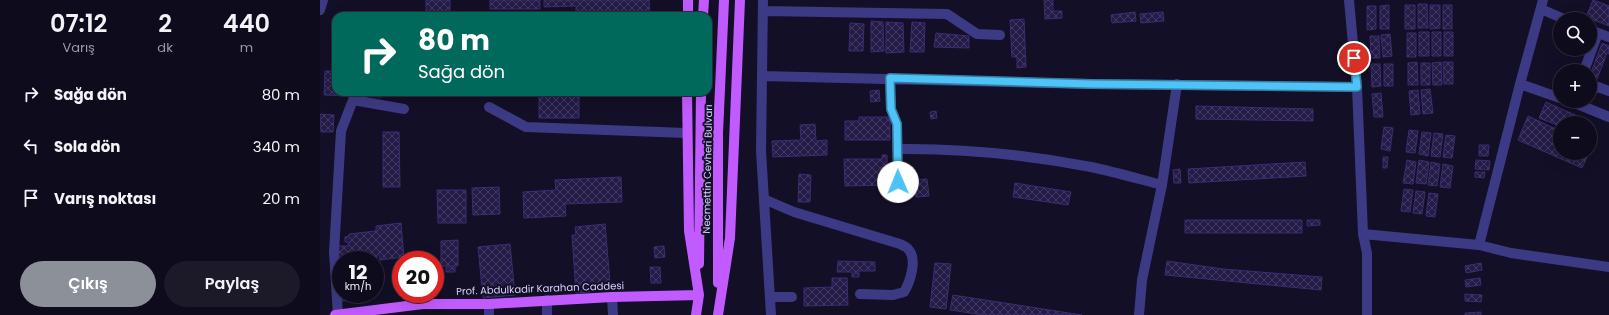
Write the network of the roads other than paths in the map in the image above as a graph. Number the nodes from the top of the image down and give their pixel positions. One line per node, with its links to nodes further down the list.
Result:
1 (324, 0): 9 (street)
2 (688, 0): 11 (main road)
3 (704, 0): 12 (main road)
4 (724, 0): 52 (main road, Necmettin Cevheri Bulvarı)
5 (740, 0): 52 (main road)
6 (763, 0): 10 (street)
7 (1349, 0): 21 (street)
8 (1542, 5): 13 (street); 20 (street)
9 (320, 10)
10 (763, 11): 15 (street); 17 (street)
11 (688, 12)
12 (703, 12)
13 (1553, 12)
14 (1597, 32): 16 (street)
15 (1000, 35)
16 (1609, 37)
17 (762, 76): 18 (street); 35 (street)
18 (890, 78): 19 (street); 32 (street)
19 (1177, 84): 21 (street); 34 (street)
20 (1520, 84): 26 (street); 37 (street)
21 (1357, 87): 36 (street)
22 (1597, 88): 23 (street)
23 (1609, 91)
24 (686, 96): 31 (main road)
25 (700, 96): 40 (main road, Necmettin Cevheri Bulvarı)
26 (1553, 96)
27 (490, 107): 31 (street)
28 (1589, 108): 30 (street)
29 (404, 109): 47 (street)
30 (1609, 117)
31 (686, 133): 40 (main road)
32 (897, 149): 33 (street); 34 (street)
33 (898, 182)
34 (1162, 185): 54 (street)
35 (766, 200): 39 (street); 42 (street)
36 (1363, 234): 37 (street); 55 (street)
37 (1479, 245): 38 (street)
38 (1609, 267)
39 (860, 294)
40 (699, 295): 41 (main road, Prof. Abdulkadir Karahan Caddesi); 51 (main road)
41 (612, 297): 44 (main road, Prof. Abdulkadir Karahan Caddesi); 50 (street)
42 (771, 297): 43 (street); 53 (street)
43 (792, 297)
44 (547, 300): 45 (main road, Prof. Abdulkadir Karahan Caddesi); 49 (street)
45 (489, 304): 47 (main road, Prof. Abdulkadir Karahan Caddesi); 48 (street)
46 (335, 315): 47 (main road, Prof. Abdulkadir Karahan Caddesi)
47 (338, 315)
48 (489, 315)
49 (547, 315)
50 (613, 315)
51 (698, 315)
52 (718, 315)
53 (772, 315)
54 (1139, 315)
55 (1367, 315)

